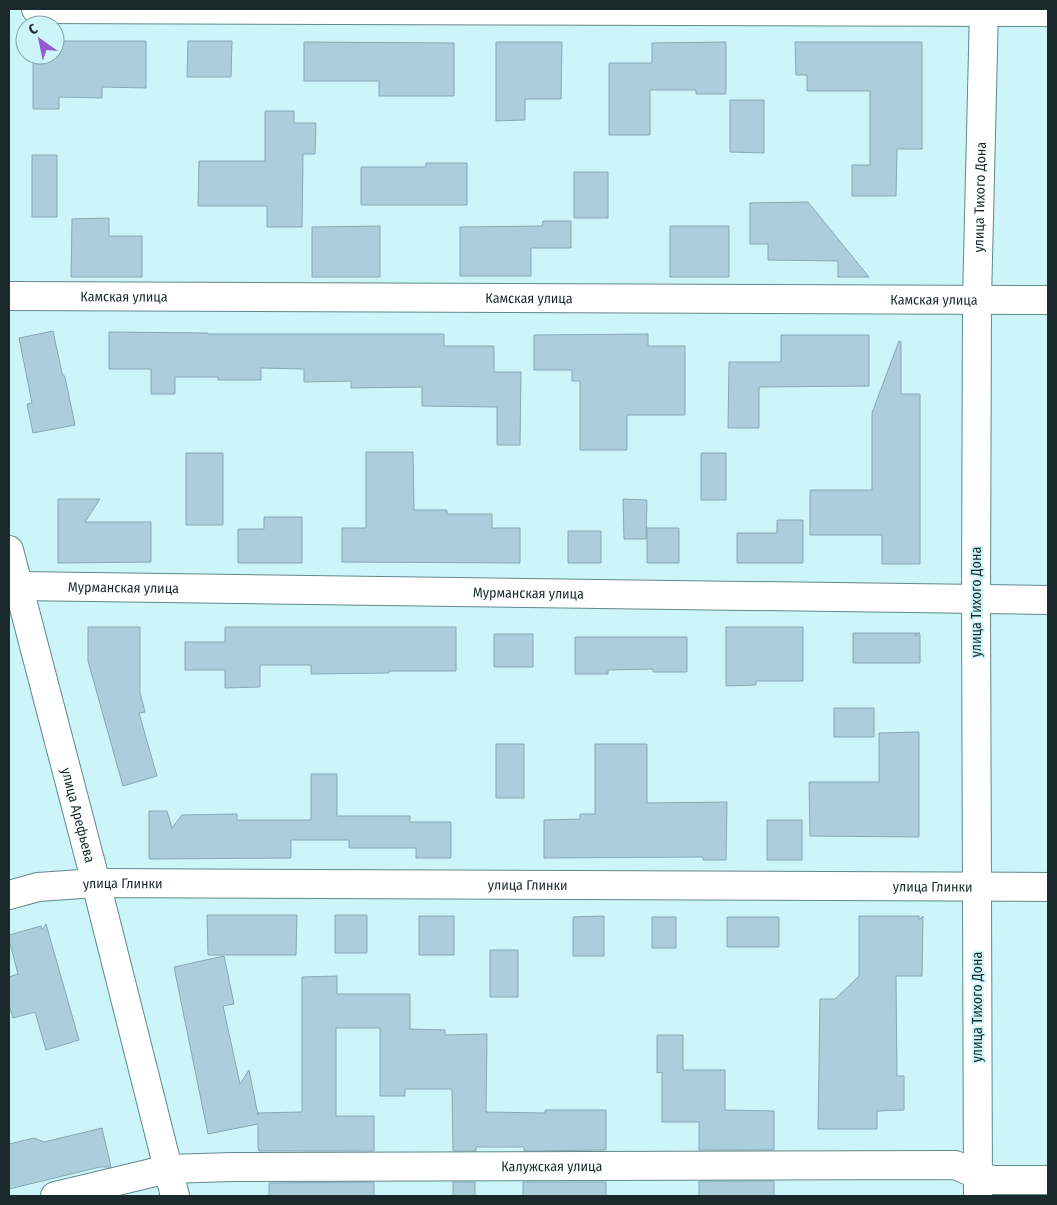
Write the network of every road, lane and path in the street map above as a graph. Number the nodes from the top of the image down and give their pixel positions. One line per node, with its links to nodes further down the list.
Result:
1 (36, 9): 2 (street)
2 (984, 10): 3 (street); 5 (street, улица Тихого Дона)
3 (1048, 12)
4 (9, 296): 5 (street, Камская улица)
5 (977, 300): 6 (street, Камская улица); 9 (street, улица Тихого Дона)
6 (1048, 300)
7 (9, 550): 8 (street, улица Арефьева)
8 (13, 588): 9 (street, Мурманская улица); 11 (street, улица Арефьева)
9 (976, 600): 10 (street, Мурманская улица); 12 (street, улица Тихого Дона)
10 (1048, 600)
11 (96, 883): 12 (street, улица Глинки); 14 (street, улица Глинки); 15 (street, улица Арефьева)
12 (977, 888): 13 (street, улица Глинки); 17 (street, улица Тихого Дона)
13 (1048, 888)
14 (9, 894)
15 (168, 1169): 17 (street, Калужская улица); 18 (street, Калужская улица); 19 (street, улица Арефьева)
16 (1048, 1180): 17 (street, Калужская улица)
17 (978, 1185)
18 (55, 1196)
19 (175, 1196)

